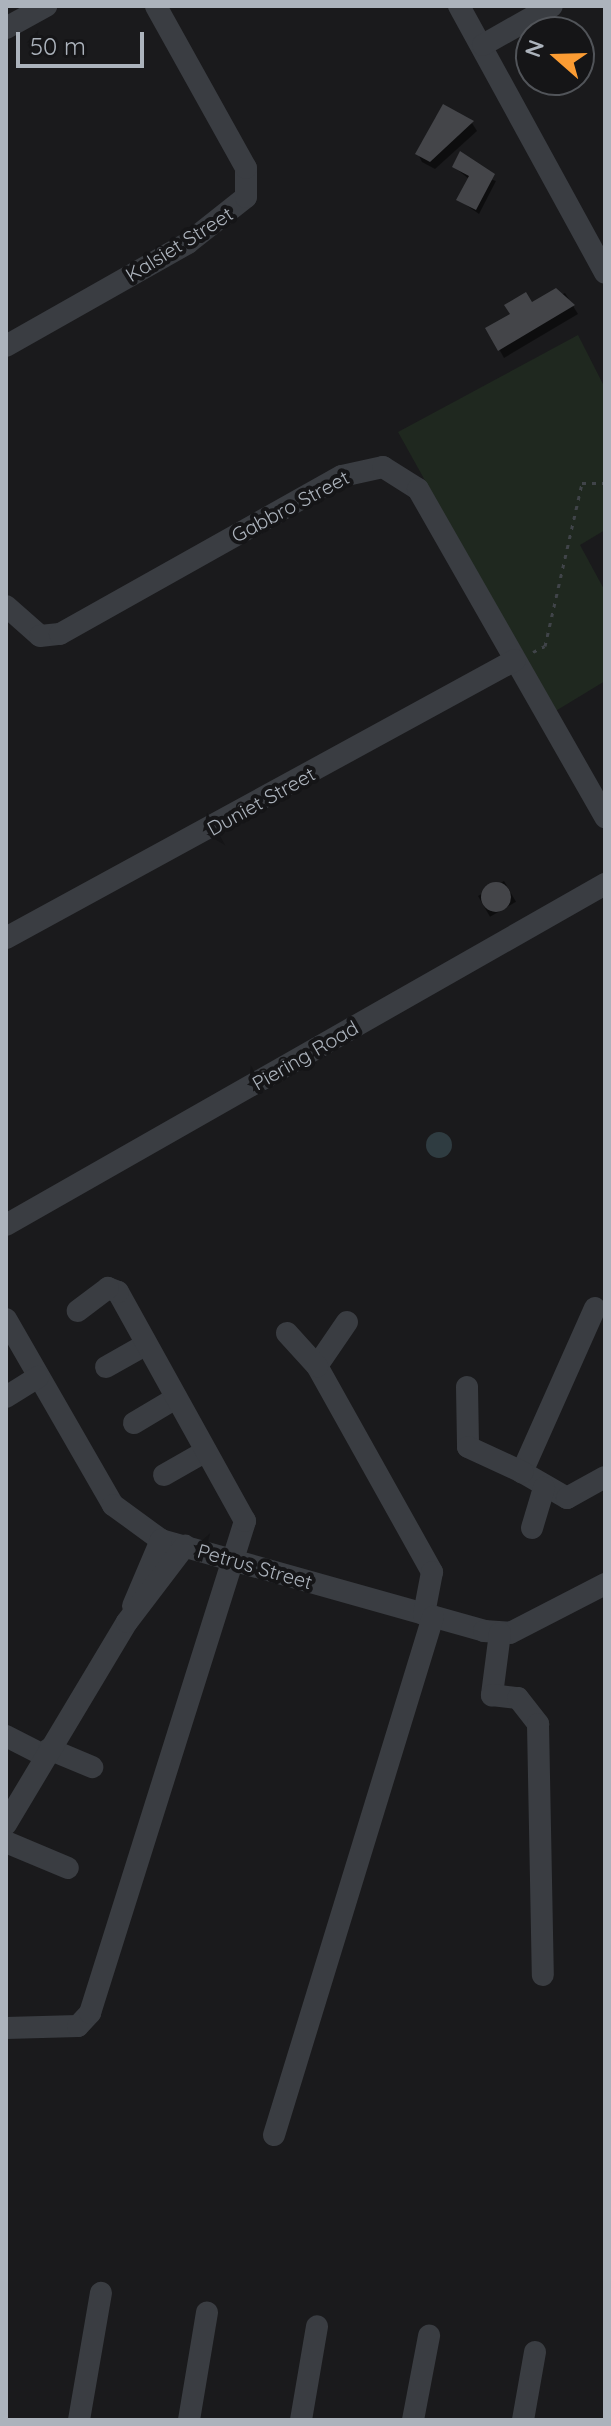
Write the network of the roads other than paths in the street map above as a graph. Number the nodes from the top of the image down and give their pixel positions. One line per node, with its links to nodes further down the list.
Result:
1 (46, 6): 5 (street)
2 (156, 6): 8 (street, Kalsiet Street)
3 (459, 6): 6 (street)
4 (552, 6): 6 (street)
5 (6, 28)
6 (483, 45): 7 (street)
7 (604, 270)
8 (6, 346)
9 (6, 606): 10 (street, Gabbro Street)
10 (515, 660): 11 (street, Gabbro Street); 13 (street, Duniet Street)
11 (605, 817)
12 (605, 884): 14 (street, Piering Road)
13 (6, 938)
14 (6, 1225)
15 (595, 1308): 29 (street)
16 (78, 1311): 20 (street)
17 (6, 1319): 23 (street, Petrus Street)
18 (347, 1322): 21 (street)
19 (287, 1333): 21 (street)
20 (145, 1345): 22 (street); 26 (street)
21 (317, 1366): 38 (street)
22 (106, 1367)
23 (38, 1377): 25 (street); 34 (street, Petrus Street)
24 (467, 1387): 29 (street)
25 (6, 1397)
26 (176, 1398): 27 (street); 28 (street)
27 (134, 1423)
28 (206, 1451): 30 (street); 36 (street)
29 (522, 1472): 32 (street)
30 (164, 1475)
31 (605, 1477): 32 (street)
32 (544, 1488): 33 (street)
33 (532, 1528)
34 (161, 1540): 35 (street, Petrus Street); 39 (street)
35 (185, 1546): 36 (street, Petrus Street); 39 (street)
36 (228, 1559): 38 (street, Petrus Street); 48 (street)
37 (605, 1584): 40 (street)
38 (429, 1615): 40 (street, Petrus Street); 49 (street)
39 (127, 1622): 42 (street)
40 (500, 1633): 47 (street)
41 (6, 1736): 42 (street)
42 (47, 1752): 43 (street); 44 (street)
43 (92, 1767)
44 (6, 1824)
45 (6, 1842): 46 (street)
46 (68, 1868)
47 (543, 1975)
48 (6, 2028)
49 (274, 2135)
50 (101, 2293): 55 (street)
51 (207, 2312): 56 (street)
52 (317, 2326): 57 (street)
53 (429, 2336): 58 (street)
54 (535, 2352): 59 (street)
55 (79, 2420)
56 (189, 2420)
57 (301, 2420)
58 (413, 2420)
59 (523, 2420)

